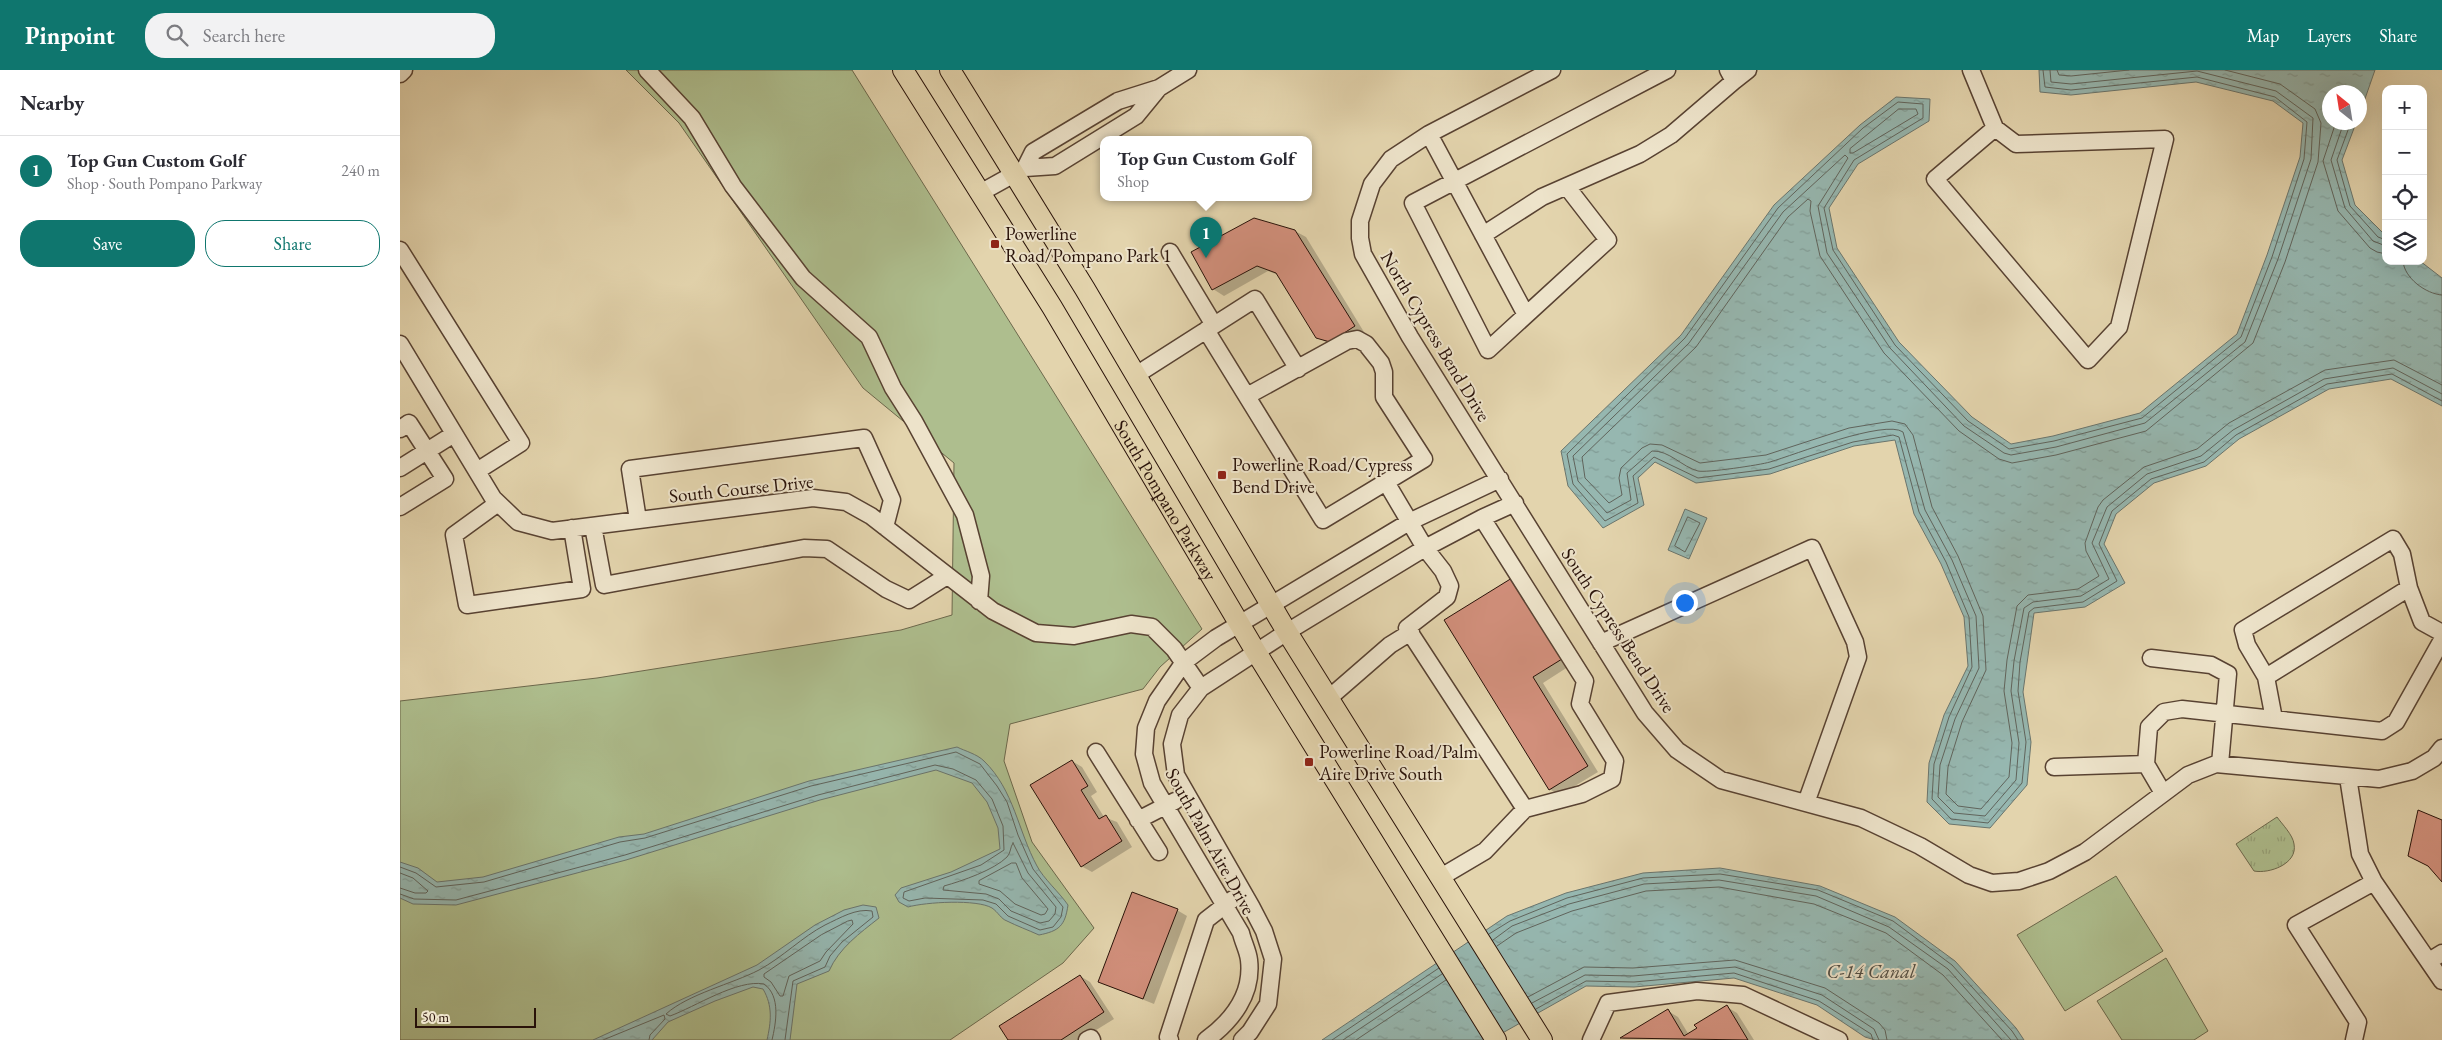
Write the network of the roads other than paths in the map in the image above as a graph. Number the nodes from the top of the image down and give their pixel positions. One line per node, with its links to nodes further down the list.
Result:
1 (404, 70): 10 (street)
2 (647, 70): 49 (street)
3 (903, 70): 20 (main road, South Pompano Parkway)
4 (950, 70): 17 (main road, South Pompano Parkway)
5 (1188, 70): 12 (street)
6 (1552, 70): 14 (street, North Cypress Bend Drive)
7 (1667, 70): 18 (street)
8 (1748, 70): 11 (street)
9 (1971, 70): 13 (street)
10 (400, 74)
11 (1731, 76): 19 (street)
12 (1159, 88): 15 (street); 17 (street)
13 (1995, 128): 13 (street)
14 (1429, 134): 18 (street); 35 (street, North Cypress Bend Drive)
15 (1103, 136)
16 (1100, 138): 17 (street)
17 (1020, 171): 20 (street); 28 (main road, South Pompano Parkway)
18 (1454, 181): 21 (street); 24 (street)
19 (1567, 186): 21 (street); 24 (street)
20 (980, 194): 51 (main road, South Pompano Parkway)
21 (1483, 235): 24 (street)
22 (400, 250): 34 (street)
23 (1170, 252): 25 (street)
24 (1526, 315)
25 (1210, 327): 27 (street); 28 (street); 29 (street)
26 (400, 344): 31 (street, South Course Drive)
27 (1298, 369): 29 (street); 36 (street)
28 (1136, 375): 50 (main road, South Pompano Parkway)
29 (1247, 396): 36 (street)
30 (400, 429): 32 (street)
31 (454, 434): 32 (street); 34 (street, South Course Drive)
32 (427, 451): 33 (street); 39 (street)
33 (400, 468)
34 (477, 471): 37 (street, South Course Drive)
35 (1500, 479): 38 (street, North Cypress Bend Drive); 42 (street)
36 (1386, 482): 42 (street)
37 (498, 503): 45 (street, South Course Drive); 45 (street)
38 (1515, 503): 40 (street); 56 (street, South Cypress Bend Drive)
39 (400, 507)
40 (1482, 518): 46 (street); 75 (street)
41 (638, 520): 43 (street, South Course Drive); 44 (street, South Course Drive); 44 (street)
42 (1409, 522): 46 (street); 50 (street)
43 (593, 526): 45 (street, South Course Drive); 47 (street)
44 (885, 527): 47 (street, South Course Drive)
45 (572, 528)
46 (1424, 548): 52 (street); 53 (street)
47 (946, 576): 49 (street, South Course Drive)
48 (2409, 588): 54 (street); 60 (street); 60 (street)
49 (979, 601): 59 (street, South Course Drive)
50 (1270, 604): 51 (street); 52 (main road, South Pompano Parkway)
51 (1239, 624): 57 (main road, South Pompano Parkway); 59 (street, South Palm Aire Drive)
52 (1287, 632): 57 (street); 62 (main road, South Pompano Parkway)
53 (1411, 632): 62 (street); 75 (street)
54 (2442, 633)
55 (2442, 640): 64 (street)
56 (1601, 642): 73 (street, South Cypress Bend Drive); 73 (street)
57 (1256, 652): 61 (street, South Palm Aire Drive); 89 (main road, South Pompano Parkway)
58 (2151, 658): 63 (street)
59 (1184, 662): 61 (street, South Course Drive); 74 (street, South Palm Aire Drive)
60 (2266, 677): 64 (street)
61 (1201, 688): 72 (street, South Palm Aire Drive)
62 (1329, 698): 78 (main road, South Pompano Parkway)
63 (2225, 713): 64 (street); 67 (street); 68 (street)
64 (2274, 719)
65 (2442, 748): 70 (street, South Cypress Bend Drive)
66 (1096, 752): 76 (street)
67 (2146, 764): 69 (street); 71 (street)
68 (2220, 764): 70 (street, South Cypress Bend Drive); 71 (street, South Cypress Bend Drive)
69 (2054, 767)
70 (2348, 778): 79 (street)
71 (2163, 794): 73 (street, South Cypress Bend Drive)
72 (1186, 795): 74 (street); 80 (street, South Palm Aire Drive)
73 (1806, 803)
74 (1166, 806): 76 (street); 81 (street, South Palm Aire Drive)
75 (1525, 809): 78 (street)
76 (1138, 820): 77 (street)
77 (1159, 852)
78 (1441, 877): 90 (main road, South Pompano Parkway)
79 (2374, 882): 82 (street); 93 (street)
80 (1243, 893): 81 (street); 88 (street, South Palm Aire Drive)
81 (1224, 905): 86 (street); 87 (street, South Palm Aire Drive)
82 (2436, 957): 83 (street)
83 (2442, 981)
84 (1087, 1040): 85 (street)
85 (1092, 1040)
86 (1170, 1040)
87 (1206, 1040)
88 (1242, 1040)
89 (1496, 1040)
90 (1542, 1040)
91 (1591, 1040): 92 (street)
92 (1839, 1040)
93 (2354, 1040)

